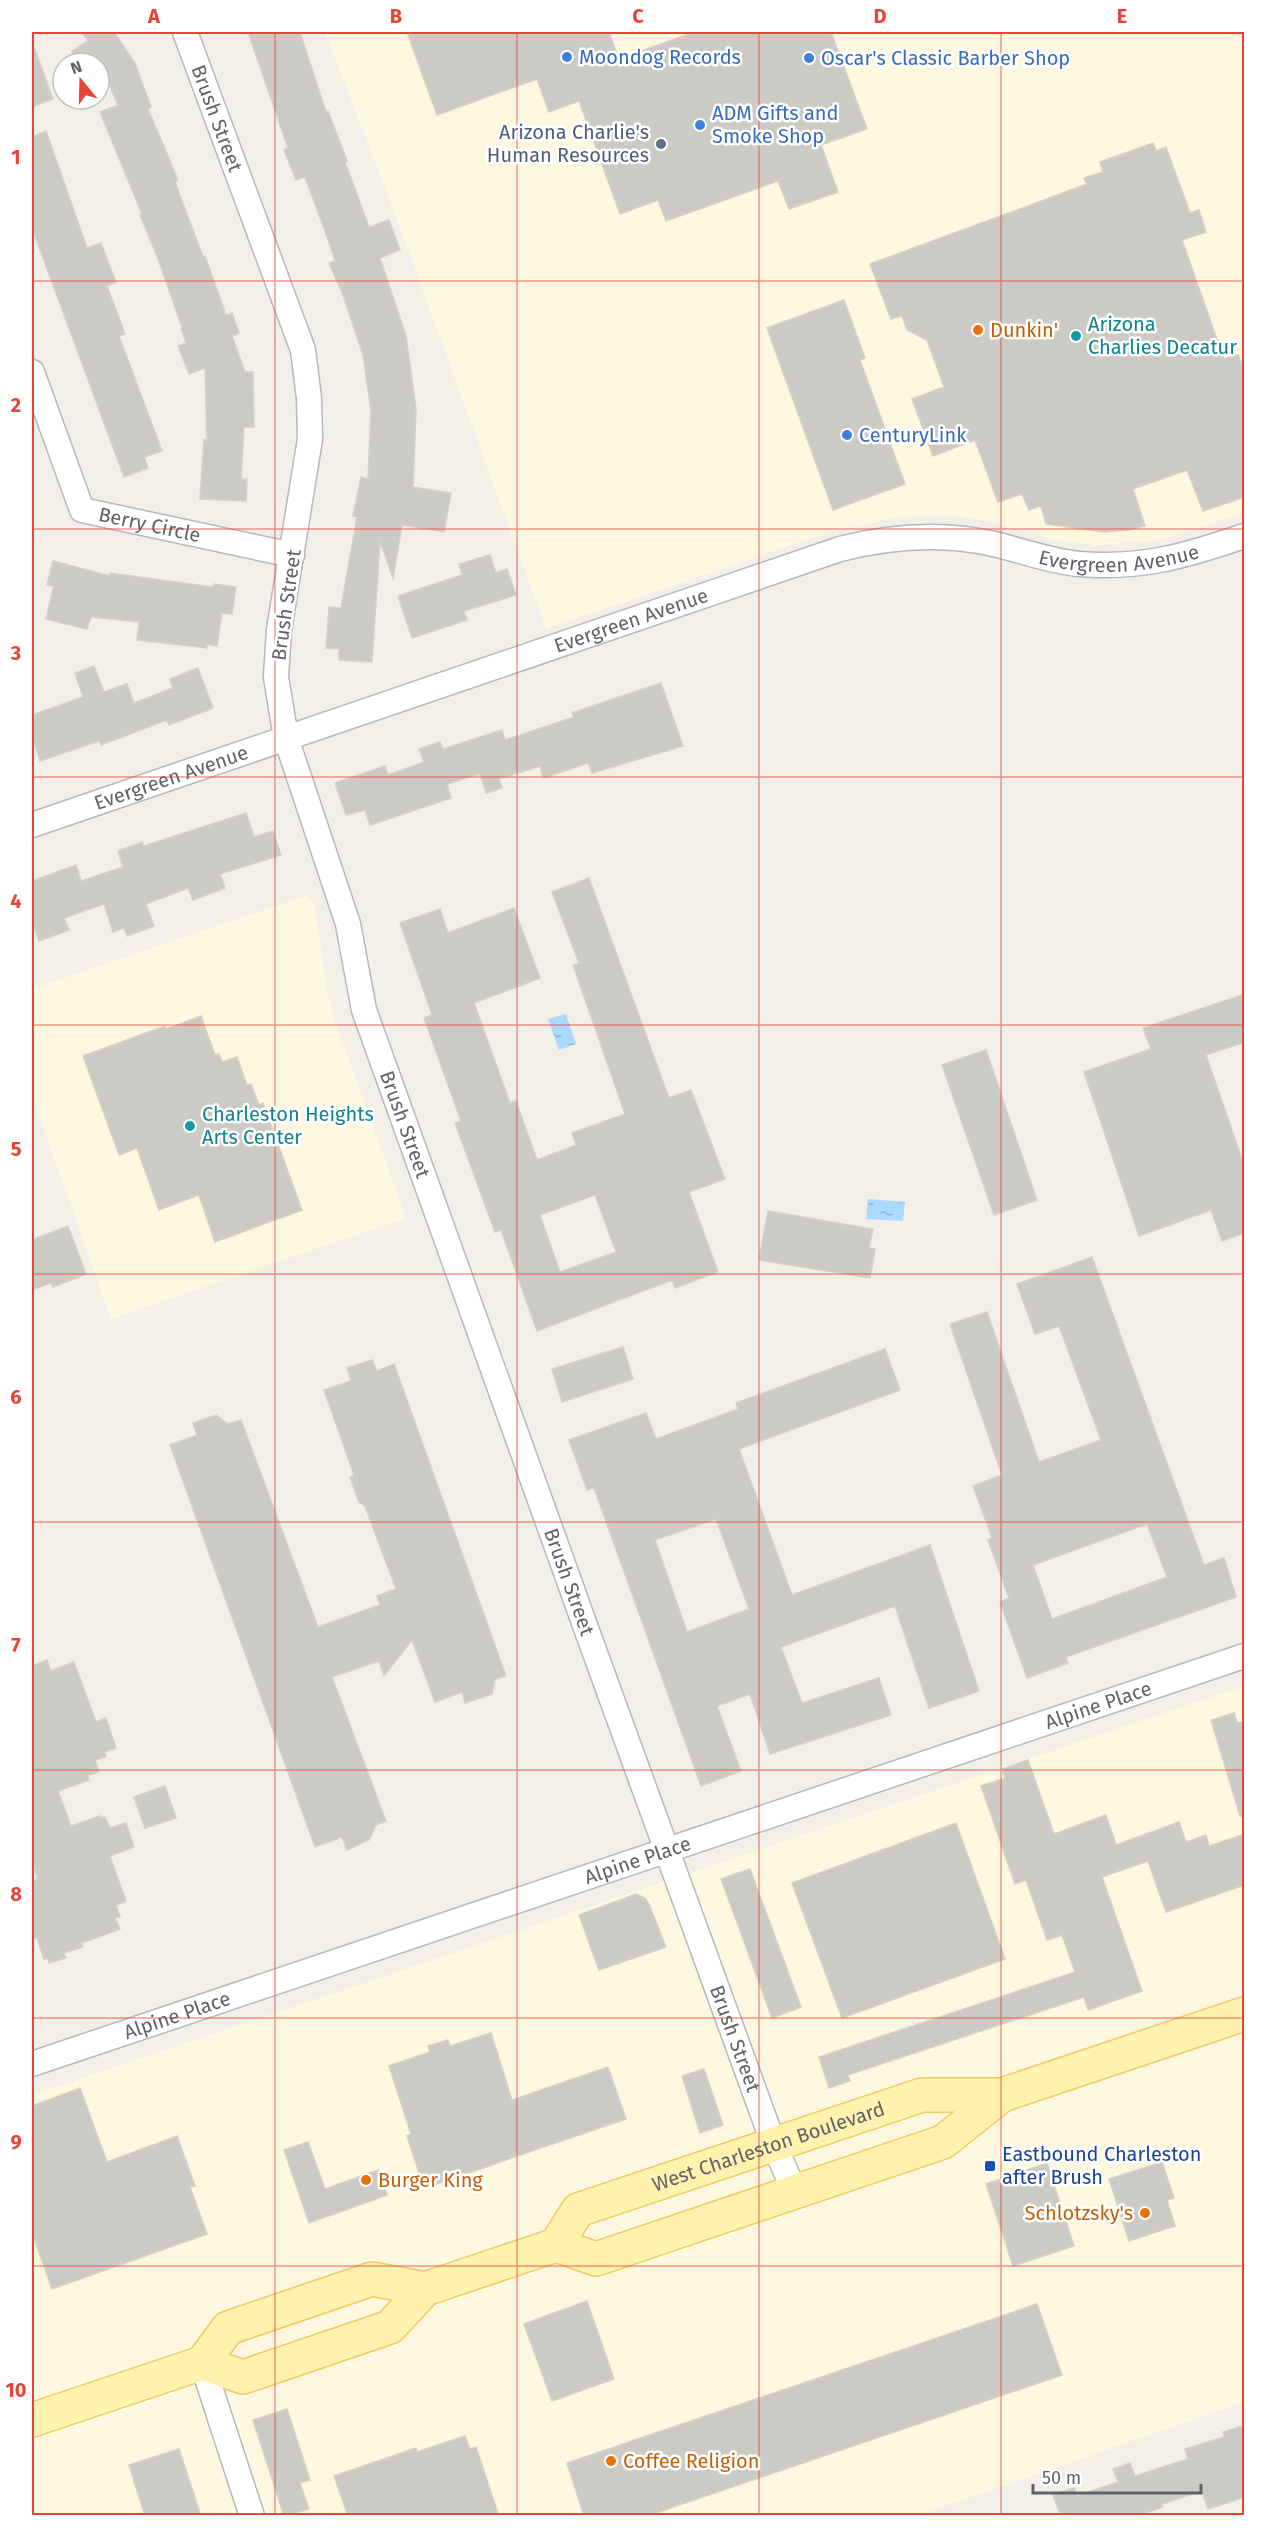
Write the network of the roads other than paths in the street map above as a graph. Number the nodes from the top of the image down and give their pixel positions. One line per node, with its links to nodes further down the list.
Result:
1 (185, 32): 4 (street, Brush Street)
2 (32, 372): 4 (street, Berry Circle)
3 (1245, 536): 5 (street, Evergreen Avenue)
4 (292, 555): 5 (street, Brush Street)
5 (286, 738): 6 (street, Evergreen Avenue); 8 (street, Brush Street)
6 (32, 825)
7 (1245, 1656): 8 (street, Alpine Place)
8 (667, 1849): 10 (street, Alpine Place); 12 (street, Brush Street)
9 (1245, 2014): 11 (main road, West Charleston Boulevard)
10 (32, 2064)
11 (1002, 2095): 12 (main road, West Charleston Boulevard); 13 (main road, West Charleston Boulevard)
12 (774, 2145): 13 (street, Brush Street); 14 (main road, West Charleston Boulevard)
13 (795, 2192): 14 (main road, West Charleston Boulevard)
14 (556, 2245): 15 (main road)
15 (425, 2289): 16 (main road); 16 (main road)
16 (202, 2363): 17 (main road); 18 (street)
17 (32, 2420)
18 (252, 2516)

